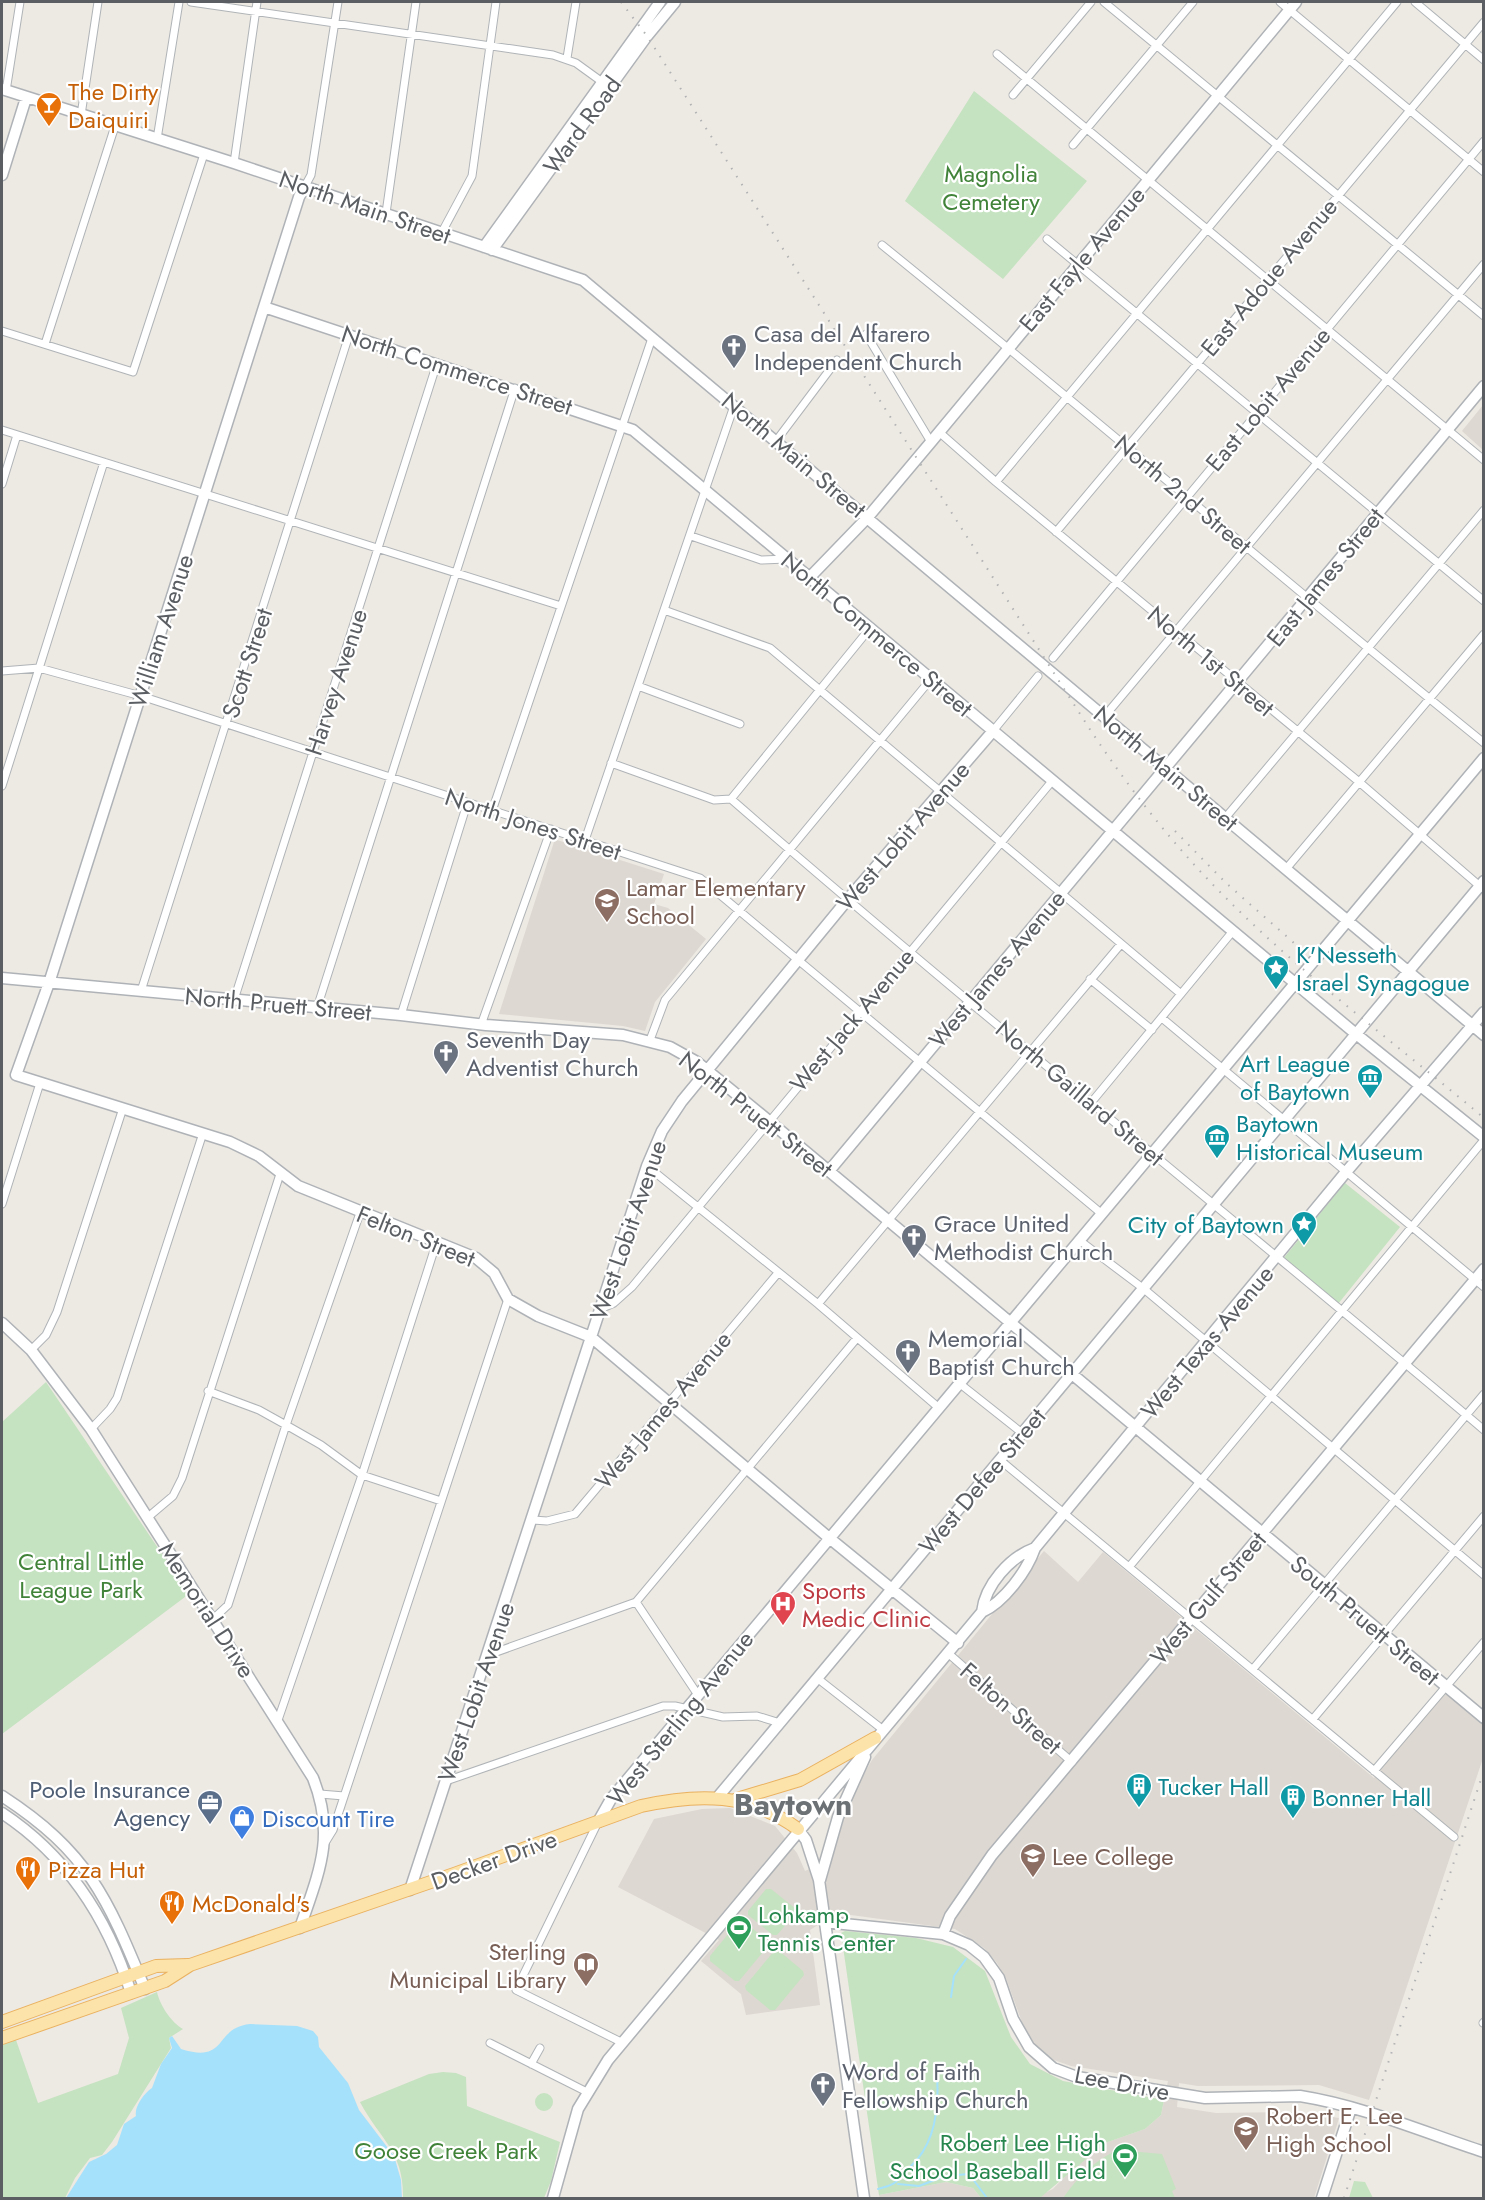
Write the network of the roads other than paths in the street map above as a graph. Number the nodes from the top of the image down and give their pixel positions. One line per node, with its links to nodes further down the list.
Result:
1 (20, 2): 32 (street)
2 (98, 2): 37 (street)
3 (179, 2): 40 (street)
4 (191, 2): 19 (street)
5 (257, 2): 19 (street)
6 (338, 2): 21 (street)
7 (416, 2): 22 (street)
8 (496, 2): 25 (street)
9 (576, 2): 27 (street)
10 (660, 2): 31 (street, Ward Road)
11 (675, 2): 31 (street, Ward Road)
12 (1091, 2): 30 (street)
13 (1104, 2): 24 (street)
14 (1193, 2): 24 (street)
15 (1280, 2): 18 (street)
16 (1397, 2): 28 (street)
17 (1415, 2): 23 (street)
18 (1293, 5): 28 (street); 34 (street, East Fayle Avenue)
19 (256, 11): 21 (street); 46 (street)
20 (1484, 22): 23 (street, East Adoue Avenue)
21 (334, 23): 22 (street); 50 (street)
22 (411, 34): 25 (street); 52 (street)
23 (1465, 43): 29 (street); 36 (street, East Adoue Avenue)
24 (1156, 44): 34 (street); 39 (street)
25 (489, 46): 27 (street); 54 (street)
26 (997, 54): 30 (street)
27 (567, 58): 31 (street)
28 (1348, 60): 36 (street); 43 (street)
29 (1484, 60)
30 (1027, 78): 33 (street); 39 (street)
31 (605, 84): 58 (street, Ward Road)
32 (4, 90): 35 (street, North Main Street)
33 (1013, 95)
34 (1218, 95): 43 (street); 49 (street, East Fayle Avenue)
35 (26, 98): 37 (street, North Main Street); 48 (street)
36 (1409, 111): 45 (street); 51 (street, East Adoue Avenue)
37 (81, 115): 38 (street, North Main Street)
38 (115, 126): 40 (street, North Main Street); 71 (street)
39 (1088, 129): 42 (street); 49 (street)
40 (157, 139): 44 (street, North Main Street)
41 (1484, 141): 45 (street, East Lobit Avenue)
42 (1073, 145)
43 (1278, 146): 51 (street); 53 (street)
44 (204, 154): 46 (street, North Main Street); 71 (street)
45 (1468, 159): 47 (street); 56 (street, East Lobit Avenue)
46 (234, 163): 50 (street, North Main Street)
47 (1484, 172)
48 (2, 175)
49 (1148, 180): 53 (street); 59 (street, East Fayle Avenue)
50 (305, 186): 52 (street, North Main Street); 63 (street, William Avenue)
51 (1338, 195): 56 (street); 61 (street, East Adoue Avenue)
52 (386, 213): 54 (street, North Main Street)
53 (1208, 228): 61 (street); 64 (street)
54 (442, 232): 58 (street, North Main Street)
55 (1047, 239): 59 (street)
56 (1397, 244): 62 (street); 66 (street, East Lobit Avenue)
57 (882, 245): 72 (street, North 2nd Street)
58 (488, 248): 70 (street, North Main Street)
59 (1078, 264): 64 (street); 72 (street, East Fayle Avenue)
60 (1484, 264): 62 (street)
61 (1267, 279): 66 (street); 74 (street, East Adoue Avenue)
62 (1457, 296): 65 (street); 76 (street)
63 (264, 307): 69 (street, North Commerce Street); 96 (street, William Avenue)
64 (1137, 313): 74 (street); 79 (street)
65 (1484, 316)
66 (1326, 329): 76 (street); 81 (street, East Lobit Avenue)
67 (2, 330): 71 (street)
68 (866, 334): 88 (street)
69 (349, 335): 75 (street, North Commerce Street); 101 (street, Scott Street)
70 (652, 338): 80 (street, North Main Street); 82 (street)
71 (45, 344)
72 (1009, 347): 79 (street, North 2nd Street); 85 (street, East Fayle Avenue)
73 (837, 360): 87 (street)
74 (1197, 362): 81 (street); 89 (street, East Adoue Avenue)
75 (437, 363): 78 (street, North Commerce Street); 104 (street, Harvey Avenue)
76 (1387, 380): 83 (street); 92 (street)
77 (1484, 386): 83 (street, East James Street)
78 (515, 388): 82 (street, North Commerce Street); 108 (street)
79 (1067, 397): 89 (street, North 2nd Street); 93 (street)
80 (734, 405): 87 (street, North Main Street); 95 (street)
81 (1256, 413): 92 (street); 97 (street, East Lobit Avenue)
82 (622, 424): 95 (street, North Commerce Street); 113 (street)
83 (1447, 429): 90 (street); 99 (street, East James Street)
84 (2, 430): 86 (street)
85 (939, 432): 88 (street, East Fayle Avenue); 93 (street, North 1st Street)
86 (17, 435): 91 (street); 94 (street)
87 (776, 441): 100 (street, North Main Street)
88 (931, 442): 100 (street, East Fayle Avenue)
89 (1126, 446): 97 (street, North 2nd Street); 102 (street, East Adoue Avenue)
90 (1484, 460)
91 (104, 462): 96 (street); 120 (street)
92 (1316, 463): 99 (street); 105 (street)
93 (996, 482): 102 (street, North 1st Street)
94 (2, 484)
95 (706, 492): 103 (street); 106 (street, North Commerce Street)
96 (205, 493): 101 (street); 127 (street, William Avenue)
97 (1186, 497): 105 (street, North 2nd Street); 110 (street, East Lobit Avenue)
98 (1484, 510): 107 (street)
99 (1378, 512): 107 (street); 111 (street, East James Street)
100 (868, 517): 109 (street, East Fayle Avenue); 129 (street, North Main Street)
101 (292, 521): 104 (street); 130 (street, Scott Street)
102 (1056, 532): 110 (street, North 1st Street)
103 (691, 536): 106 (street); 114 (street)
104 (379, 548): 108 (street); 136 (street, Harvey Avenue)
105 (1246, 548): 111 (street, North 2nd Street); 116 (street)
106 (789, 559): 109 (street, North Commerce Street)
107 (1437, 562): 112 (street); 118 (street)
108 (457, 573): 113 (street); 140 (street)
109 (811, 576): 115 (street, North Commerce Street)
110 (1115, 582): 116 (street, North 1st Street); 119 (street, East Lobit Avenue)
111 (1308, 599): 118 (street, North 2nd Street); 124 (street, East James Street)
112 (1484, 601)
113 (561, 606): 147 (street)
114 (664, 610): 125 (street); 126 (street)
115 (871, 627): 123 (street, North Commerce Street); 126 (street)
116 (1176, 631): 124 (street, North 1st Street); 129 (street)
117 (1484, 634): 128 (street)
118 (1368, 648): 128 (street, North 2nd Street); 133 (street)
119 (1053, 658)
120 (39, 668): 121 (street, North Jones Street); 127 (street, North Jones Street); 143 (street)
121 (2, 671)
122 (1038, 676): 132 (street, West Lobit Avenue)
123 (931, 679): 132 (street, North Commerce Street); 134 (street)
124 (1236, 683): 133 (street, North 1st Street); 139 (street, East James Street)
125 (638, 686): 131 (street); 138 (street)
126 (820, 691): 134 (street); 145 (street)
127 (141, 696): 130 (street, North Jones Street); 168 (street, William Avenue)
128 (1429, 699): 135 (street, North 2nd Street); 142 (street)
129 (1104, 717): 139 (street, North Main Street)
130 (227, 724): 136 (street, North Jones Street); 170 (street, Scott Street)
131 (740, 724)
132 (993, 731): 141 (street, North Commerce Street); 144 (street, West Lobit Avenue)
133 (1297, 733): 142 (street, North 1st Street); 148 (street)
134 (880, 742): 144 (street); 154 (street)
135 (1484, 743)
136 (314, 752): 140 (street, North Jones Street); 172 (street, Harvey Avenue)
137 (1484, 758): 151 (street, West Sterling Avenue)
138 (611, 763): 145 (street); 152 (street)
139 (1166, 766): 148 (street, North Main Street); 150 (street, West James Avenue)
140 (391, 778): 146 (street, North Jones Street); 174 (street)
141 (1053, 780): 150 (street, North Commerce Street); 153 (street, West Jack Avenue)
142 (1358, 781): 151 (street, North 1st Street); 155 (street)
143 (2, 786)
144 (940, 792): 153 (street); 158 (street, West Lobit Avenue)
145 (731, 799): 154 (street, North Gaillard Street)
146 (467, 804): 147 (street, North Jones Street); 177 (street)
147 (492, 811): 149 (street, North Jones Street)
148 (1226, 817): 155 (street, North Main Street)
149 (551, 830): 152 (street, North Jones Street); 179 (street)
150 (1112, 830): 157 (street, West James Avenue); 161 (street, North Commerce Street)
151 (1420, 834): 156 (street, North 1st Street); 160 (street, West Sterling Avenue)
152 (585, 840): 159 (street, North Jones Street)
153 (1001, 843): 157 (street); 163 (street, West Jack Avenue)
154 (789, 850): 158 (street, North Gaillard Street); 159 (street)
155 (1286, 869): 160 (street, North Main Street)
156 (1482, 885): 165 (street, West Defee Street)
157 (1061, 893): 162 (street); 173 (street, West James Avenue)
158 (848, 900): 163 (street, North Gaillard Street); 164 (street, West Lobit Avenue)
159 (740, 911): 164 (street, North Jones Street); 184 (street)
160 (1347, 921): 165 (street, North Main Street); 169 (street, West Sterling Avenue)
161 (1233, 931): 169 (street, North Commerce Street); 171 (street)
162 (1121, 944): 167 (street); 171 (street)
163 (910, 950): 173 (street, North Gaillard Street); 175 (street, West Jack Avenue)
164 (798, 961): 175 (street, North Jones Street); 188 (street, West Lobit Avenue)
165 (1407, 971): 180 (street, North Main Street); 182 (street, West Defee Street)
166 (2, 978): 168 (street, North Pruett Street)
167 (1090, 979): 181 (street); 185 (street)
168 (50, 980): 170 (street, North Pruett Street); 189 (street, William Avenue)
169 (1296, 983): 182 (street, North Commerce Street); 187 (street, West Sterling Avenue)
170 (141, 991): 172 (street, North Pruett Street)
171 (1181, 994): 178 (street)
172 (234, 1000): 174 (street, North Pruett Street)
173 (970, 1001): 185 (street, North Gaillard Street); 186 (street, West James Avenue)
174 (317, 1008): 177 (street, North Pruett Street)
175 (861, 1011): 186 (street, North Jones Street); 196 (street, West Jack Avenue)
176 (1484, 1012): 180 (street, West Texas Avenue)
177 (401, 1015): 179 (street, North Pruett Street)
178 (1161, 1018): 181 (street); 187 (street)
179 (482, 1025): 184 (street, North Pruett Street)
180 (1472, 1025): 183 (street, North Main Street); 191 (street, West Texas Avenue)
181 (1152, 1030): 192 (street)
182 (1356, 1034): 191 (street, North Commerce Street); 195 (street, West Defee Street)
183 (1484, 1035)
184 (650, 1040): 188 (street, North Pruett Street)
185 (1031, 1053): 192 (street, North Gaillard Street); 194 (street)
186 (920, 1062): 194 (street, North Jones Street); 201 (street, West James Avenue)
187 (1222, 1069): 195 (street); 199 (street, West Sterling Avenue)
188 (708, 1070): 196 (street, North Pruett Street); 200 (street, West Lobit Avenue)
189 (16, 1075): 190 (street, Felton Street)
190 (40, 1083): 193 (street, Felton Street); 204 (street)
191 (1421, 1086): 198 (street, North Commerce Street); 202 (street, West Texas Avenue)
192 (1090, 1104): 199 (street, North Gaillard Street)
193 (123, 1108): 197 (street, Felton Street); 227 (street)
194 (980, 1113): 208 (street, North Jones Street); 209 (street)
195 (1284, 1120): 202 (street); 205 (street, West Defee Street)
196 (770, 1121): 201 (street, North Pruett Street); 206 (street, West Jack Avenue)
197 (204, 1132): 203 (street, Felton Street); 239 (street)
198 (1484, 1138): 210 (street)
199 (1152, 1152): 205 (street, North Gaillard Street); 208 (street, West Sterling Avenue)
200 (647, 1166): 206 (street); 220 (street, West Lobit Avenue)
201 (829, 1171): 209 (street, North Pruett Street)
202 (1346, 1172): 210 (street); 213 (street, West Texas Avenue)
203 (280, 1174): 207 (street, Felton Street); 231 (street)
204 (2, 1204)
205 (1213, 1204): 213 (street, North Gaillard Street); 217 (street, West Defee Street)
206 (699, 1206): 215 (street); 220 (street, West Jack Avenue)
207 (360, 1213): 212 (street, Felton Street); 237 (street)
208 (1102, 1214): 211 (street, West Sterling Avenue)
209 (888, 1222): 219 (street); 222 (street, North Pruett Street)
210 (1412, 1227): 216 (street); 221 (street)
211 (1079, 1240): 217 (street); 222 (street, West Sterling Avenue)
212 (437, 1241): 218 (street, Felton Street); 245 (street)
213 (1278, 1257): 221 (street, North Gaillard Street); 226 (street, West Texas Avenue)
214 (1484, 1269): 216 (street, West Gulf Street)
215 (778, 1273): 219 (street); 234 (street, West James Avenue)
216 (1479, 1283): 228 (street, West Gulf Street)
217 (1144, 1288): 226 (street); 229 (street, West Defee Street)
218 (508, 1299): 224 (street, Felton Street); 248 (street)
219 (818, 1305): 225 (street)
220 (600, 1309): 224 (street, West Lobit Avenue)
221 (1341, 1312): 228 (street, North Gaillard Street); 233 (street)
222 (1010, 1321): 229 (street, North Pruett Street); 230 (street, West Sterling Avenue)
223 (2, 1323): 227 (street, Memorial Drive)
224 (591, 1337): 234 (street, Felton Street); 252 (street, West Lobit Avenue)
225 (856, 1338): 235 (street); 244 (street)
226 (1207, 1342): 233 (street); 238 (street, West Texas Avenue)
227 (31, 1350): 239 (street, Memorial Drive)
228 (1404, 1363): 236 (street, North Gaillard Street); 242 (street, West Gulf Street)
229 (1071, 1375): 238 (street, North Pruett Street); 241 (street, West Defee Street)
230 (959, 1383): 235 (street, West Sterling Avenue); 241 (street)
231 (208, 1391): 237 (street); 251 (street)
232 (1484, 1394): 236 (street)
233 (1271, 1396): 242 (street); 246 (street)
234 (668, 1403): 244 (street, Felton Street); 252 (street, West James Avenue)
235 (939, 1408): 254 (street, West Sterling Avenue)
236 (1466, 1415): 240 (street, North Gaillard Street); 247 (street)
237 (286, 1425): 245 (street); 264 (street)
238 (1137, 1427): 246 (street, South Pruett Street); 249 (street, West Texas Avenue)
239 (91, 1429): 251 (street, Memorial Drive)
240 (1484, 1430)
241 (1022, 1433): 243 (street, West Defee Street)
242 (1334, 1449): 247 (street); 253 (street, West Gulf Street)
243 (1000, 1460): 249 (street); 260 (street, West Defee Street)
244 (748, 1469): 254 (street, Felton Street); 261 (street)
245 (362, 1475): 248 (street); 277 (street)
246 (1200, 1482): 253 (street, South Pruett Street); 257 (street)
247 (1394, 1500): 256 (street); 259 (street)
248 (441, 1501): 285 (street)
249 (1065, 1512): 255 (street, West Texas Avenue); 257 (street)
250 (1484, 1516): 256 (street)
251 (147, 1518): 264 (street, Memorial Drive)
252 (533, 1520): 269 (street, West Lobit Avenue)
253 (1262, 1534): 259 (street, South Pruett Street); 263 (street, West Gulf Street)
254 (828, 1537): 260 (street, Felton Street); 273 (street, West Sterling Avenue)
255 (1035, 1548): 262 (street, West Texas Avenue); 262 (street, West Texas Avenue)
256 (1454, 1551): 258 (street); 265 (street)
257 (1129, 1567): 263 (street)
258 (1484, 1575)
259 (1324, 1585): 265 (street, South Pruett Street); 270 (street)
260 (891, 1589): 267 (street, Felton Street); 271 (street, West Defee Street)
261 (636, 1602): 269 (street); 273 (street)
262 (982, 1612): 267 (street, West Texas Avenue)
263 (1192, 1618): 270 (street); 280 (street, West Gulf Street)
264 (213, 1619): 277 (street, Memorial Drive)
265 (1384, 1635): 272 (street, South Pruett Street); 276 (street)
266 (1484, 1642): 272 (street)
267 (958, 1643): 268 (street, West Texas Avenue)
268 (949, 1654): 279 (street, West Texas Avenue); 280 (street, Felton Street)
269 (488, 1655): 282 (street, West Lobit Avenue)
270 (1253, 1669): 276 (street)
271 (817, 1678): 278 (street, West Defee Street); 279 (street)
272 (1445, 1686): 275 (street, South Pruett Street); 281 (street)
273 (698, 1695): 274 (street, West Sterling Avenue)
274 (685, 1710): 278 (street); 282 (street); 290 (street, West Sterling Avenue)
275 (1484, 1718)
276 (1313, 1719): 281 (street)
277 (278, 1720): 283 (street, Memorial Drive)
278 (780, 1723): 286 (street, West Defee Street)
279 (879, 1733): 287 (main road); 291 (street, West Texas Avenue); 297 (street)
280 (1072, 1762): 301 (street, West Gulf Street)
281 (1374, 1771): 293 (street)
282 (446, 1781): 298 (street, West Lobit Avenue)
283 (320, 1794): 285 (street); 294 (street, Memorial Drive)
284 (2, 1796): 289 (street)
285 (344, 1796): 294 (street)
286 (717, 1798): 287 (main road, Decker Drive); 290 (main road, Decker Drive)
287 (735, 1799): 291 (main road, Decker Drive)
288 (2, 1813): 292 (street)
289 (38, 1821): 292 (street); 295 (street)
290 (598, 1822): 298 (main road, Decker Drive); 310 (street, West Sterling Avenue)
291 (798, 1829): 297 (street); 310 (street, West Texas Avenue)
292 (29, 1834): 296 (street)
293 (1454, 1837)
294 (325, 1843): 300 (street, Memorial Drive)
295 (88, 1872): 296 (street); 303 (street)
296 (76, 1880): 304 (street)
297 (819, 1880): 299 (street)
298 (410, 1890): 300 (main road, Decker Drive)
299 (824, 1922): 301 (street, Lee Drive); 317 (street)
300 (300, 1928): 302 (main road, Decker Drive)
301 (943, 1934): 314 (street, Lee Drive)
302 (190, 1965): 303 (main road, Decker Drive); 305 (main road, Decker Drive)
303 (139, 1973): 304 (main road, Decker Drive); 305 (street)
304 (126, 1977): 306 (street); 307 (main road, Decker Drive)
305 (145, 1989): 306 (main road, Decker Drive)
306 (131, 1994): 308 (main road, Decker Drive)
307 (2, 2022)
308 (2, 2038)
309 (490, 2043): 312 (street)
310 (623, 2043): 313 (street, West Texas Avenue)
311 (540, 2048): 312 (street)
312 (531, 2064): 313 (street)
313 (587, 2092): 316 (street, West Texas Avenue)
314 (1351, 2108): 315 (street, Lee Drive); 318 (street)
315 (1484, 2152)
316 (553, 2199)
317 (864, 2199)
318 (1322, 2199)

